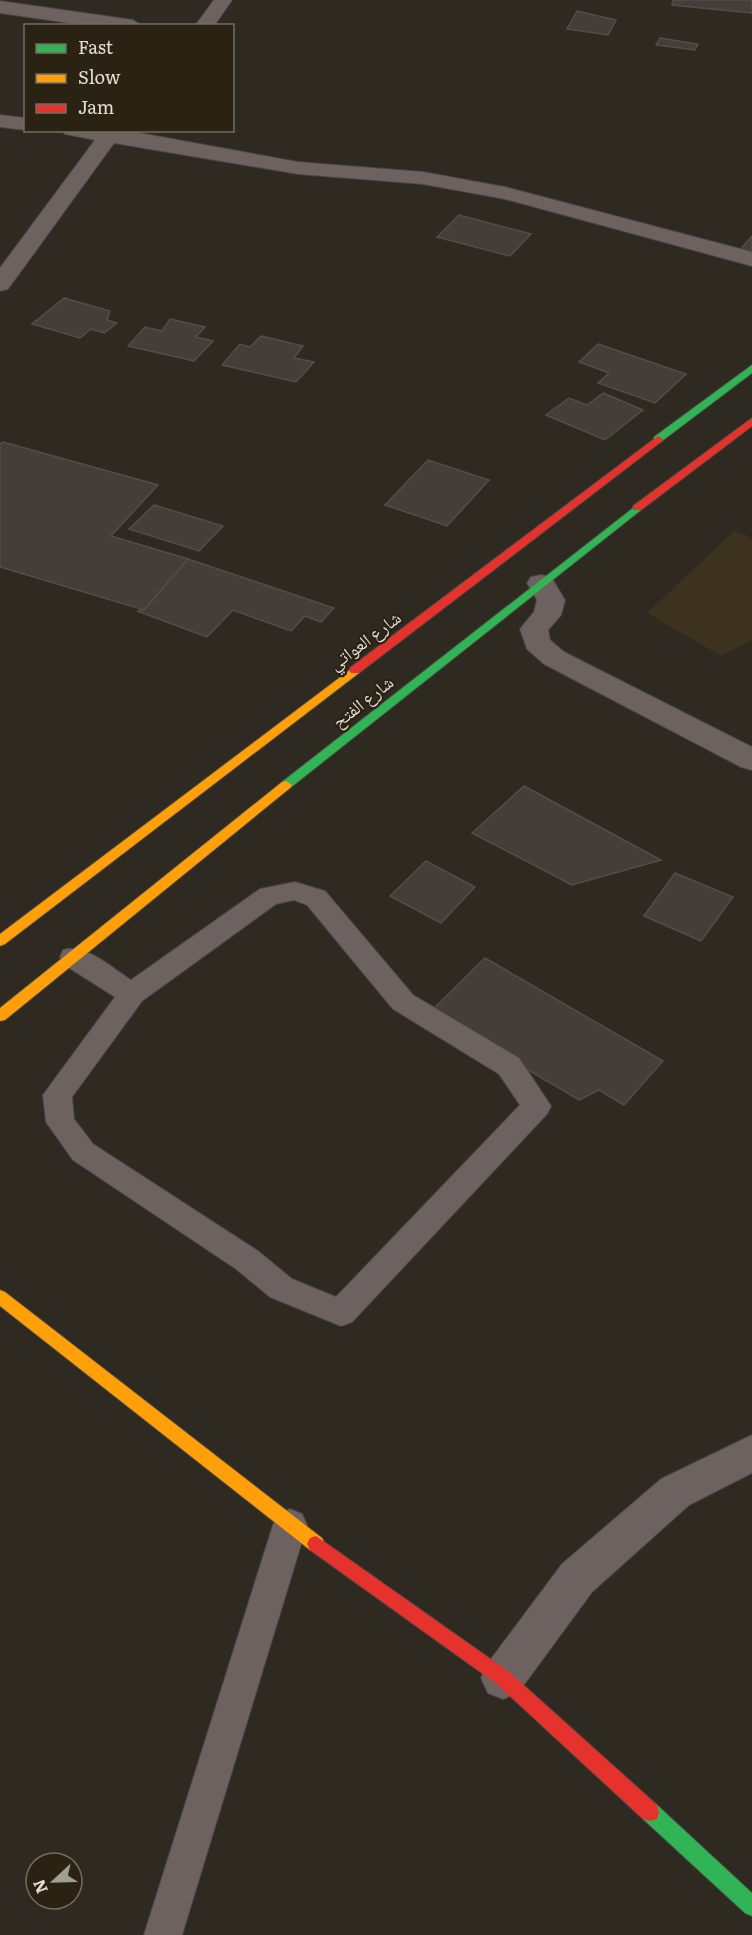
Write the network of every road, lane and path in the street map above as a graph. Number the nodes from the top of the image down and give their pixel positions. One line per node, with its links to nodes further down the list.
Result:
1 (223, 0): 4 (street)
2 (0, 7): 3 (street)
3 (119, 24)
4 (205, 24)
5 (0, 121): 6 (street)
6 (24, 124)
7 (111, 133): 8 (street); 9 (street)
8 (752, 259)
9 (0, 284)
10 (752, 368): 14 (main road, شارع العواتي)
11 (752, 421): 12 (main road, شارع الفتح)
12 (541, 584): 13 (street); 15 (main road, شارع الفتح)
13 (752, 760)
14 (0, 941)
15 (74, 957): 16 (lane); 17 (main road, شارع الفتح)
16 (132, 994): 16 (lane)
17 (0, 1016)
18 (0, 1297): 20 (main road)
19 (752, 1453): 21 (street)
20 (290, 1525): 21 (main road); 23 (lane)
21 (503, 1678): 22 (main road)
22 (752, 1906)
23 (163, 1935)

